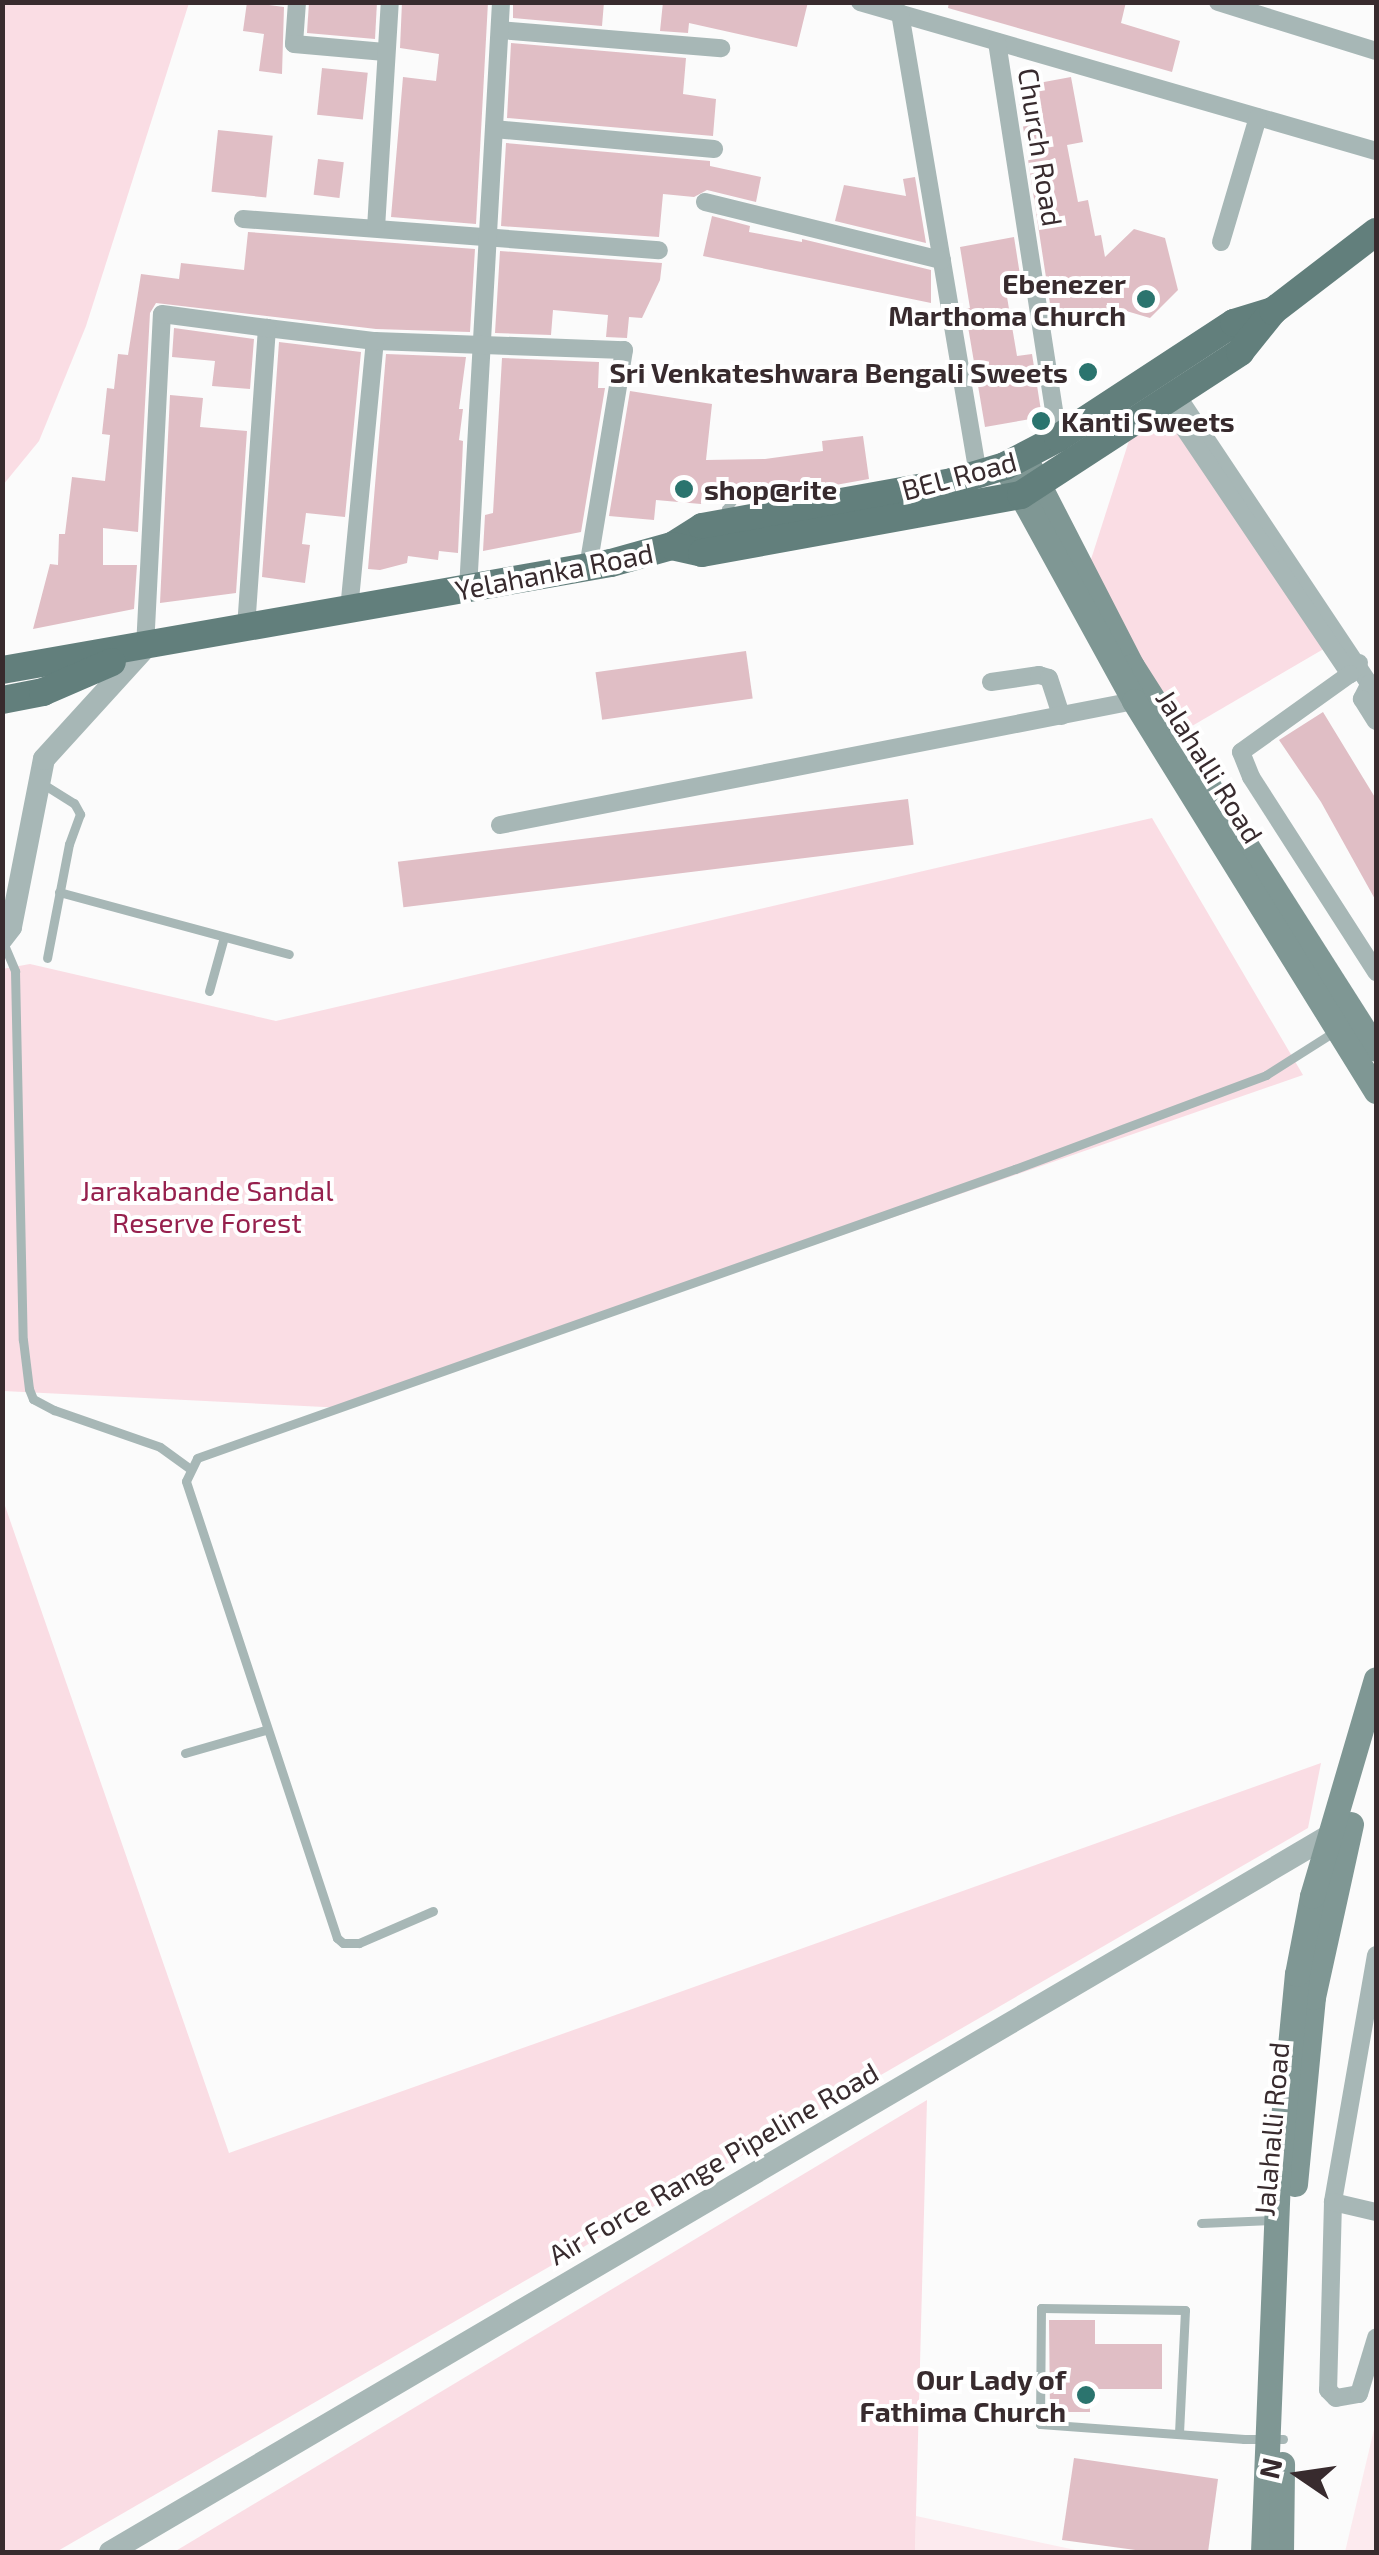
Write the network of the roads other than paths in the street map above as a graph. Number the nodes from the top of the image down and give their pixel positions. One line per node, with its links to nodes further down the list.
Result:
1 (297, 2): 11 (street)
2 (390, 2): 11 (street)
3 (501, 2): 7 (street)
4 (860, 2): 6 (street)
5 (1218, 2): 10 (street)
6 (900, 13): 8 (street); 23 (street)
7 (500, 30): 9 (street); 13 (street)
8 (997, 42): 12 (street); 29 (street, Church Road)
9 (720, 48)
10 (1376, 51)
11 (386, 52): 18 (street)
12 (1258, 117): 15 (street); 21 (street)
13 (494, 129): 14 (street); 20 (street)
14 (714, 149)
15 (1376, 151)
16 (704, 202): 23 (street)
17 (242, 219): 18 (street)
18 (376, 228): 20 (street)
19 (1376, 232): 24 (main road, BEL Road)
20 (488, 236): 22 (street); 27 (street)
21 (1221, 242)
22 (659, 250)
23 (942, 260): 30 (street)
24 (1273, 311): 28 (main road, BEL Road); 29 (main road, BEL Road)
25 (267, 328): 26 (street); 36 (street); 37 (street)
26 (375, 341): 27 (street); 35 (street)
27 (482, 345): 33 (street); 34 (street)
28 (1170, 397): 31 (main road, BEL Road); 38 (street)
29 (1058, 438): 30 (main road, BEL Road)
30 (1003, 466): 31 (main road, Jalahalli Road); 32 (main road, BEL Road)
31 (1030, 490): 32 (main road, Yelahanka Road); 43 (main road, Jalahalli Road); 56 (main road, Jalahalli Road)
32 (672, 546): 33 (main road, Yelahanka Road)
33 (588, 567): 34 (main road, Yelahanka Road)
34 (468, 588): 35 (main road, Yelahanka Road)
35 (349, 610): 36 (main road, Yelahanka Road)
36 (246, 628): 37 (main road, Yelahanka Road)
37 (145, 648): 39 (main road, Yelahanka Road); 42 (main road, Yelahanka Road); 46 (street)
38 (1354, 669): 41 (street); 53 (street)
39 (2, 670)
40 (991, 682): 44 (street)
41 (1374, 688): 45 (street)
42 (2, 700)
43 (1134, 702): 44 (street); 55 (main road, Jalahalli Road)
44 (1062, 716): 47 (street)
45 (1376, 720)
46 (40, 782): 48 (lane); 50 (street)
47 (500, 825)
48 (59, 892): 49 (lane); 52 (lane)
49 (224, 937): 51 (lane); 54 (lane)
50 (2, 939): 58 (lane)
51 (289, 954)
52 (47, 958)
53 (1376, 972)
54 (209, 991)
55 (1340, 1029): 57 (main road, Jalahalli Road); 58 (lane)
56 (1376, 1049)
57 (1376, 1091)
58 (189, 1468): 61 (lane)
59 (1376, 1679): 63 (main road, Jalahalli Road)
60 (1376, 1717): 63 (main road, Jalahalli Road)
61 (264, 1730): 62 (lane); 64 (lane)
62 (185, 1752)
63 (1340, 1835): 68 (main road); 72 (main road, Jalahalli Road); 73 (street, Air Force Range Pipeline Road)
64 (433, 1911)
65 (1376, 1955): 66 (street)
66 (1333, 2202): 67 (street); 70 (street)
67 (1376, 2212)
68 (1276, 2220): 69 (lane); 72 (main road)
69 (1201, 2224)
70 (1376, 2338)
71 (1179, 2433): 71 (lane); 72 (lane)
72 (1275, 2439): 74 (main road); 75 (main road, Jalahalli Road)
73 (110, 2552)
74 (1263, 2552)
75 (1281, 2552)

